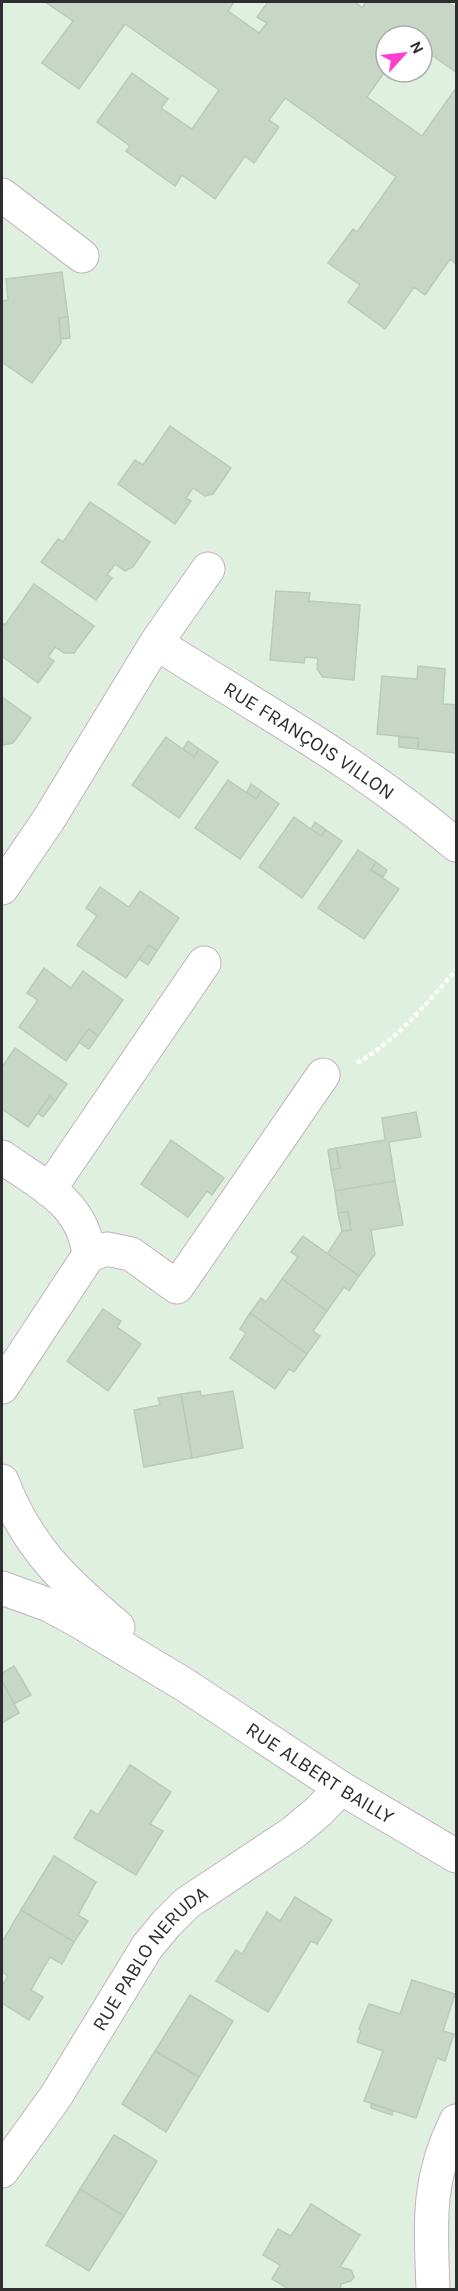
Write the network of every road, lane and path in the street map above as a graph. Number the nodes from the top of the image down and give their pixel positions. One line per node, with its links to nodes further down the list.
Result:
1 (2, 195): 2 (street)
2 (82, 256)
3 (208, 569): 4 (street)
4 (156, 643): 5 (street, RUE FRANÇOIS VILLON); 6 (street)
5 (456, 845)
6 (2, 888)
7 (204, 963): 11 (street)
8 (456, 970): 9 (path)
9 (323, 1075): 12 (street)
10 (2, 1157): 11 (street)
11 (49, 1190): 12 (street)
12 (88, 1255): 13 (street)
13 (2, 1387)
14 (2, 1481): 16 (street)
15 (2, 1588): 16 (street)
16 (185, 1685): 17 (street, RUE ALBERT BAILLY)
17 (342, 1788): 18 (street, RUE ALBERT BAILLY); 20 (street, RUE PABLO NERUDA)
18 (456, 1856)
19 (456, 2121): 21 (street)
20 (2, 2171)
21 (433, 2289)

